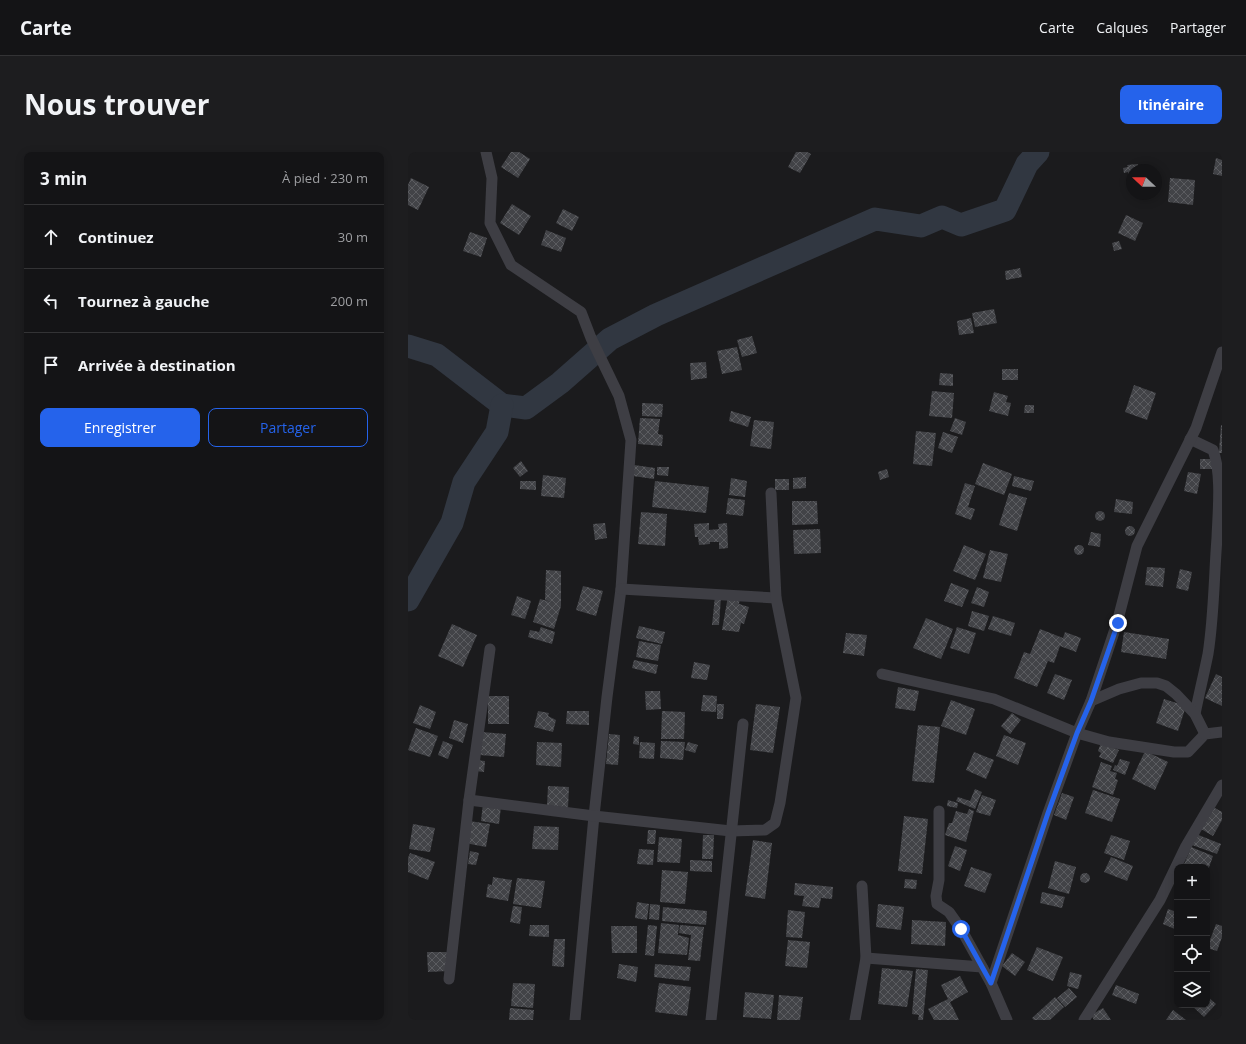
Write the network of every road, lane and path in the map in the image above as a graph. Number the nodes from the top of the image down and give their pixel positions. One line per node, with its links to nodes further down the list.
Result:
1 (486, 152): 5 (street)
2 (1222, 352): 3 (street)
3 (1190, 440): 9 (street); 10 (street)
4 (771, 493): 6 (street)
5 (622, 589): 6 (street); 18 (street)
6 (776, 598): 19 (street)
7 (490, 649): 16 (street)
8 (882, 674): 13 (street)
9 (1091, 701): 10 (street); 13 (street)
10 (1195, 714): 14 (street)
11 (743, 724): 19 (street)
12 (1222, 732): 14 (street)
13 (1077, 733): 14 (street); 24 (street)
14 (1205, 734)
15 (1222, 785): 29 (street)
16 (469, 800): 18 (street); 23 (street)
17 (939, 811): 22 (street)
18 (594, 816): 19 (street); 25 (street)
19 (731, 831): 26 (street)
20 (862, 886): 21 (street)
21 (866, 958): 22 (street); 27 (street)
22 (982, 967): 24 (street)
23 (449, 979)
24 (991, 983): 28 (street)
25 (575, 1020)
26 (711, 1020)
27 (855, 1020)
28 (1007, 1020)
29 (1084, 1020)

